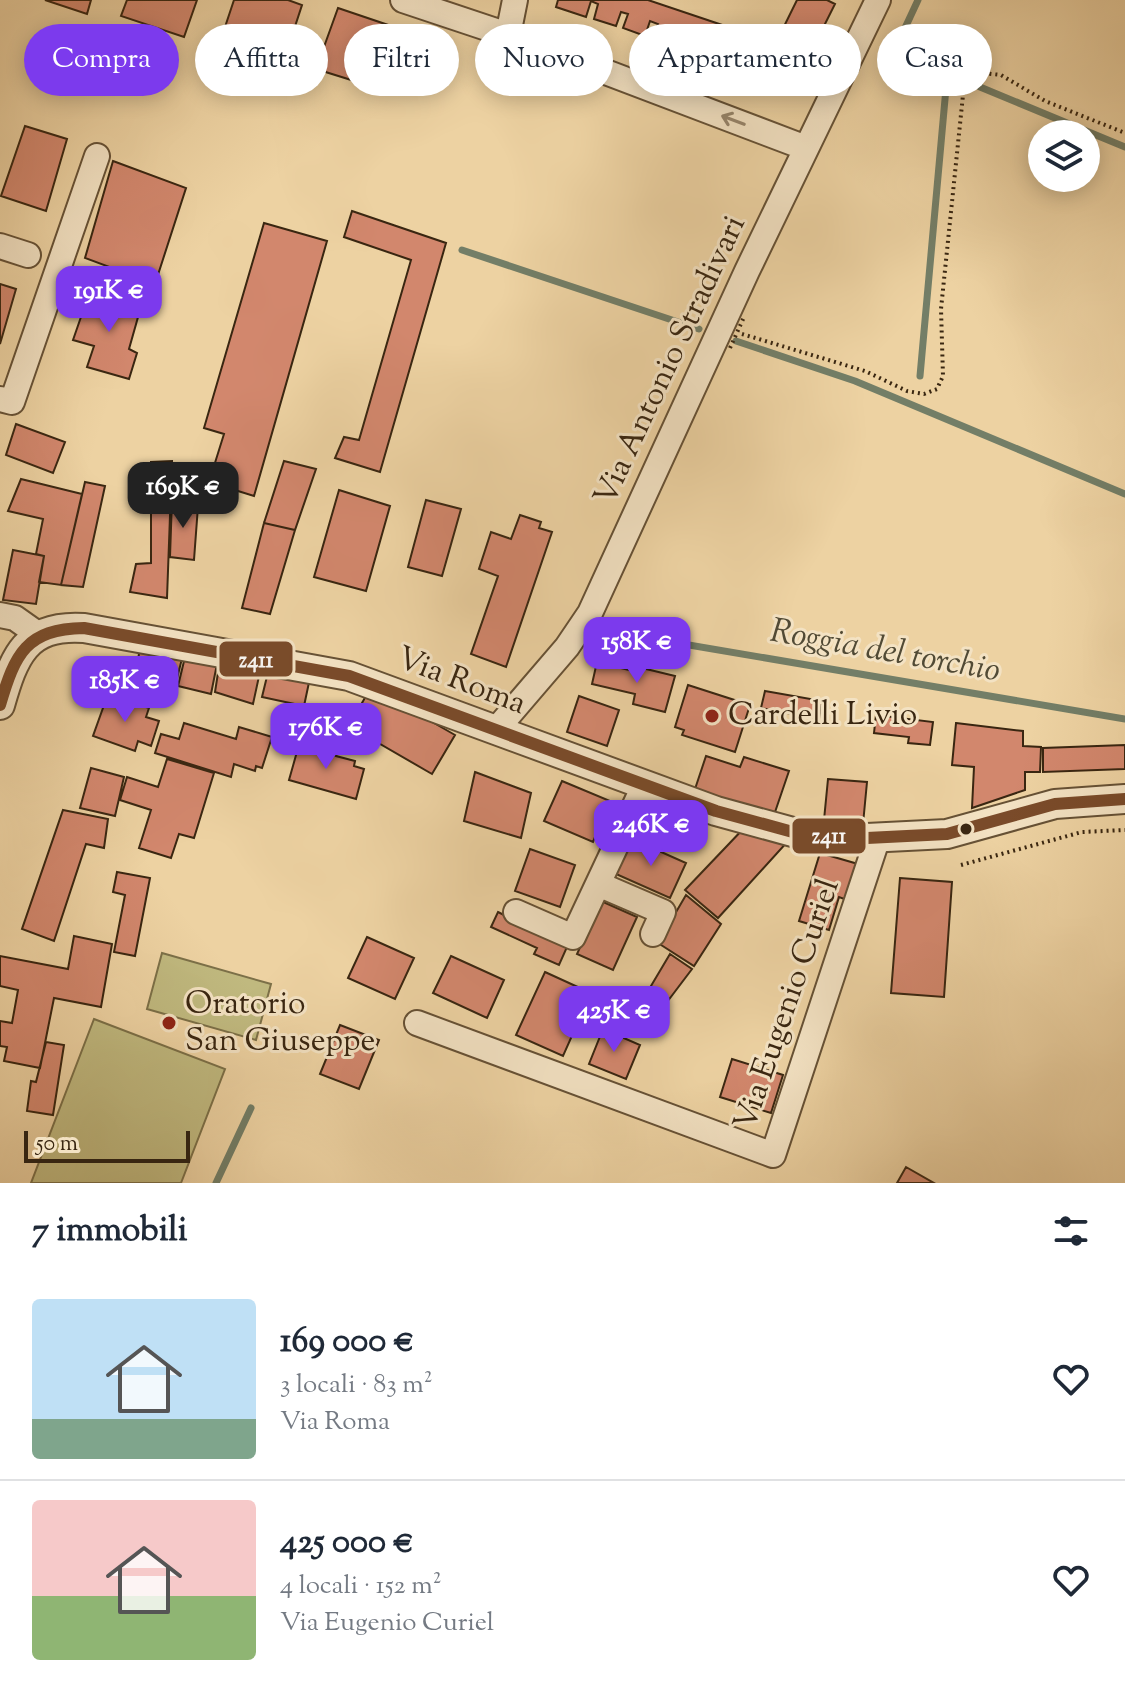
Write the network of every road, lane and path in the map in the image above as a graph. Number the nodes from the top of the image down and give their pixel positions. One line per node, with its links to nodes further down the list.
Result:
1 (403, 0): 4 (street)
2 (515, 0): 5 (street)
3 (878, 0): 8 (street, Via Antonio Stradivari)
4 (475, 24)
5 (510, 24)
6 (613, 75): 8 (street, one-way to 6)
7 (1125, 133): 13 (path)
8 (806, 148): 13 (street, Via Antonio Stradivari)
9 (97, 156): 15 (street)
10 (0, 246): 11 (street)
11 (28, 255)
12 (744, 317): 13 (path, bridge)
13 (726, 338): 14 (path); 19 (street, Via Antonio Stradivari)
14 (725, 360)
15 (0, 399)
16 (0, 615): 17 (street)
17 (39, 635): 18 (street); 19 (street, Via Roma)
18 (0, 705)
19 (495, 731): 20 (street, Via Roma)
20 (644, 786): 23 (street, Via Roma); 25 (street)
21 (1125, 799): 23 (street, Via Roma)
22 (1125, 830): 24 (path)
23 (878, 837): 28 (street, Via Eugenio Curiel)
24 (961, 865)
25 (598, 884): 26 (street); 27 (street)
26 (516, 912)
27 (653, 934)
28 (417, 1023)

